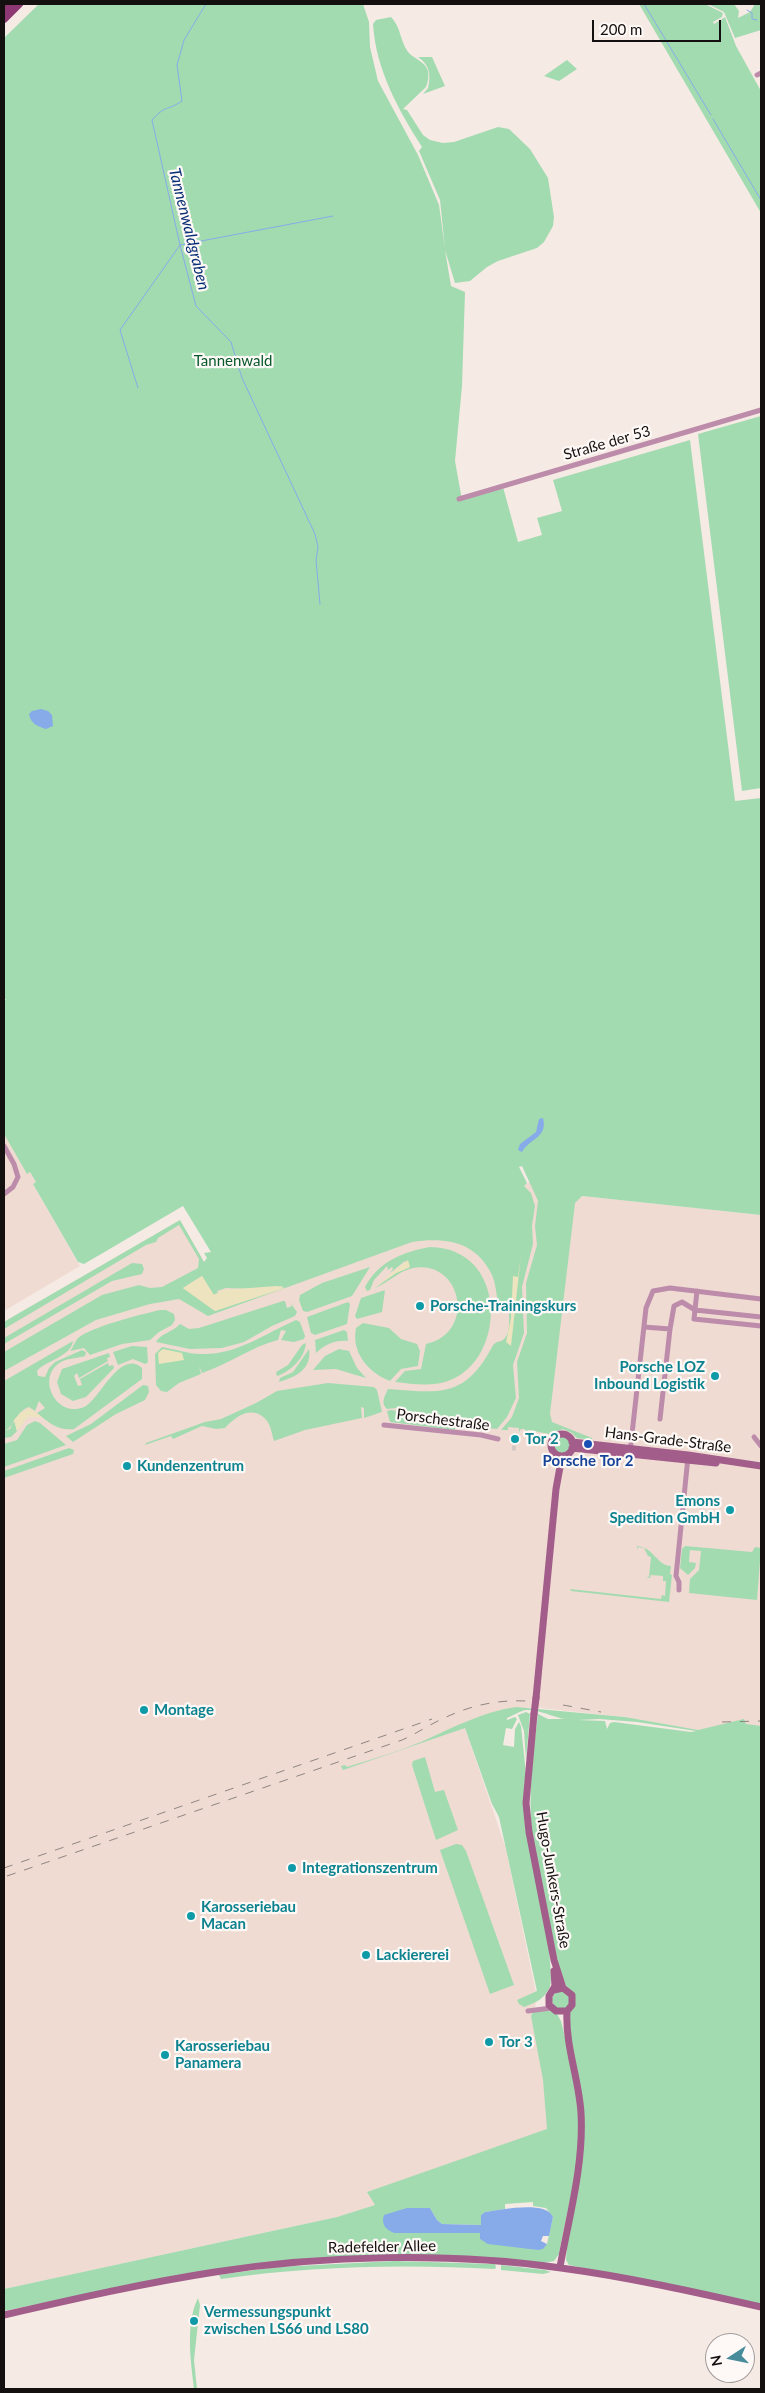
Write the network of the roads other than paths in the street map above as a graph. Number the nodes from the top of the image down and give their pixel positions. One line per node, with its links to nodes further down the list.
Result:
1 (10, 4): 3 (main road)
2 (18, 4): 4 (main road)
3 (4, 10)
4 (4, 19)
5 (761, 410): 6 (street, Straße der 53)
6 (459, 499)
7 (4, 1146): 8 (street)
8 (4, 1194)
9 (697, 1291): 10 (street); 11 (street); 14 (street)
10 (761, 1298)
11 (695, 1310): 12 (street); 13 (street); 15 (street)
12 (761, 1317)
13 (761, 1326)
14 (644, 1327): 15 (street); 22 (street)
15 (670, 1330): 16 (street)
16 (660, 1419)
17 (384, 1425): 19 (street, Porschestraße)
18 (754, 1437): 21 (street)
19 (498, 1439)
20 (572, 1445): 22 (street, Hans-Grade-Straße); 23 (street); 23 (street)
21 (761, 1446)
22 (630, 1452): 24 (street, Hans-Grade-Straße)
23 (559, 1455): 27 (street, Hugo-Junkers-Straße, bridge)
24 (688, 1458): 25 (street, Hans-Grade-Straße); 26 (street)
25 (761, 1466)
26 (679, 1590)
27 (554, 1960): 28 (street, Hugo-Junkers-Straße); 29 (street, Hugo-Junkers-Straße)
28 (563, 1988): 29 (street); 34 (street, Hugo-Junkers-Straße)
29 (554, 1990): 30 (street)
30 (548, 1999): 31 (street); 32 (street)
31 (551, 2008): 32 (street); 35 (street)
32 (536, 2009): 33 (street)
33 (528, 2011)
34 (567, 2011): 35 (street); 36 (street, Hugo-Junkers-Straße)
35 (559, 2012): 36 (street, Hugo-Junkers-Straße)
36 (569, 2038): 37 (street, Hugo-Junkers-Straße)
37 (560, 2267): 38 (street, Radefelder Allee); 39 (street, Radefelder Allee)
38 (761, 2307)
39 (4, 2315)

